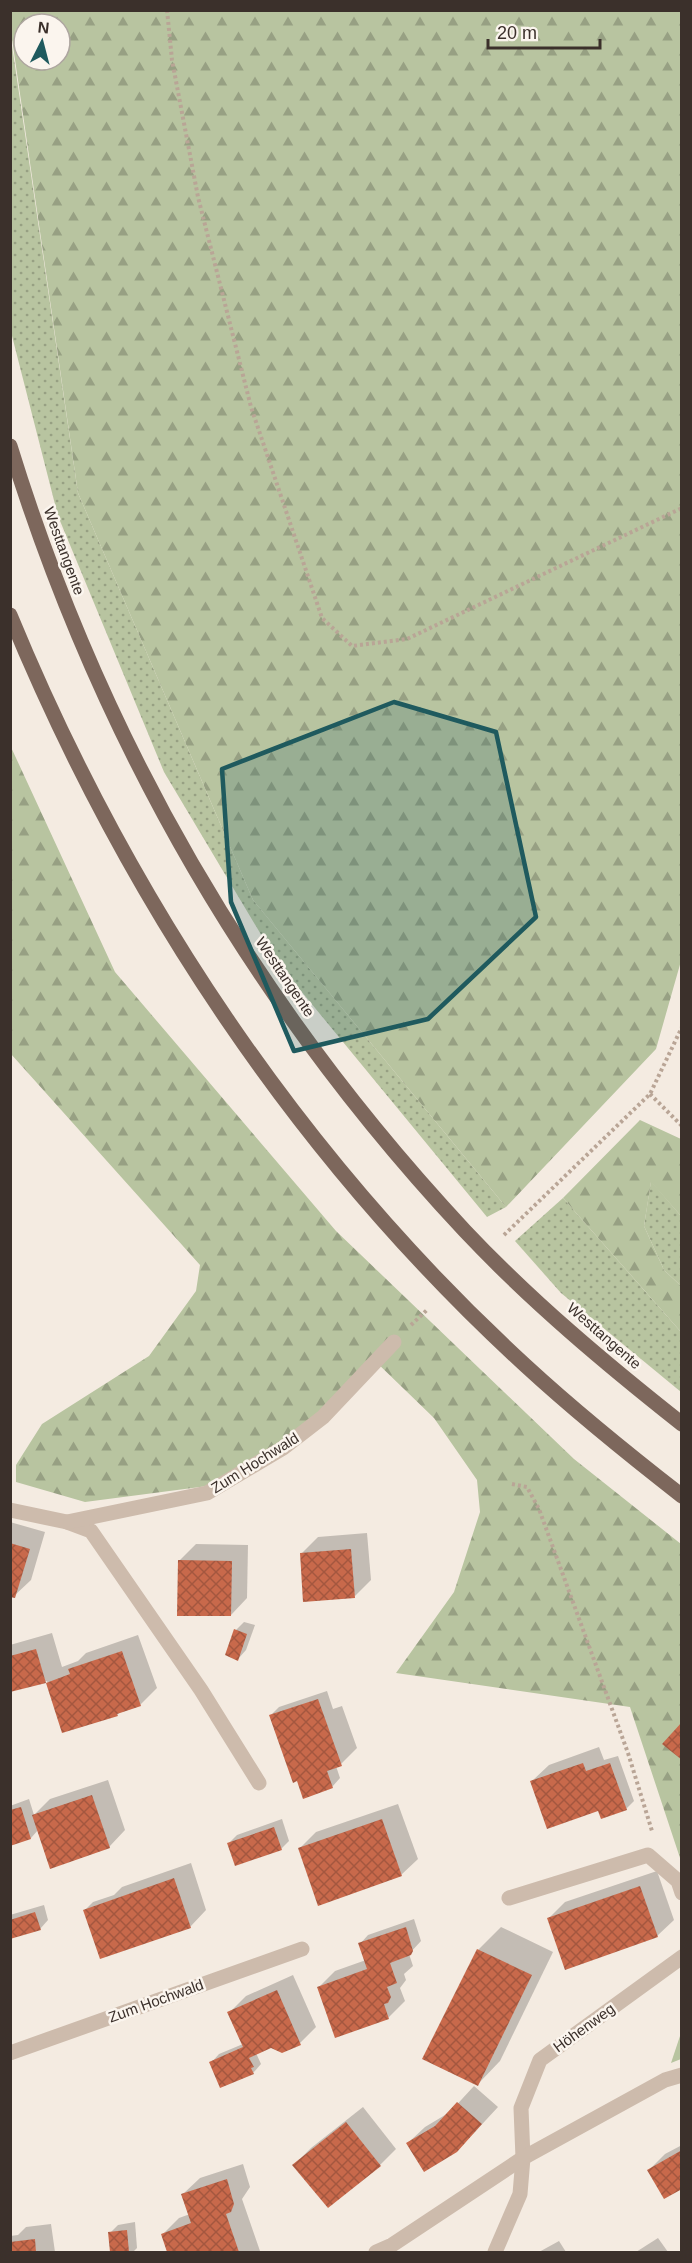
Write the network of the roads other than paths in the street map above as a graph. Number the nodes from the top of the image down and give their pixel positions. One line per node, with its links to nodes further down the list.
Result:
1 (10, 446): 4 (main road, Westtangente)
2 (10, 615): 5 (main road)
3 (394, 1342): 7 (street, Zum Hochwald)
4 (681, 1424)
5 (681, 1496)
6 (10, 1510): 7 (street, Zum Hochwald)
7 (67, 1522): 8 (street)
8 (259, 1783)
9 (681, 1893): 10 (street)
10 (508, 1898)
11 (302, 1949): 13 (street, Zum Hochwald)
12 (681, 1957): 15 (street, Höhenweg)
13 (10, 2053)
14 (681, 2075): 15 (street)
15 (523, 2158): 16 (street); 17 (street, Höhenweg)
16 (376, 2253)
17 (495, 2253)

